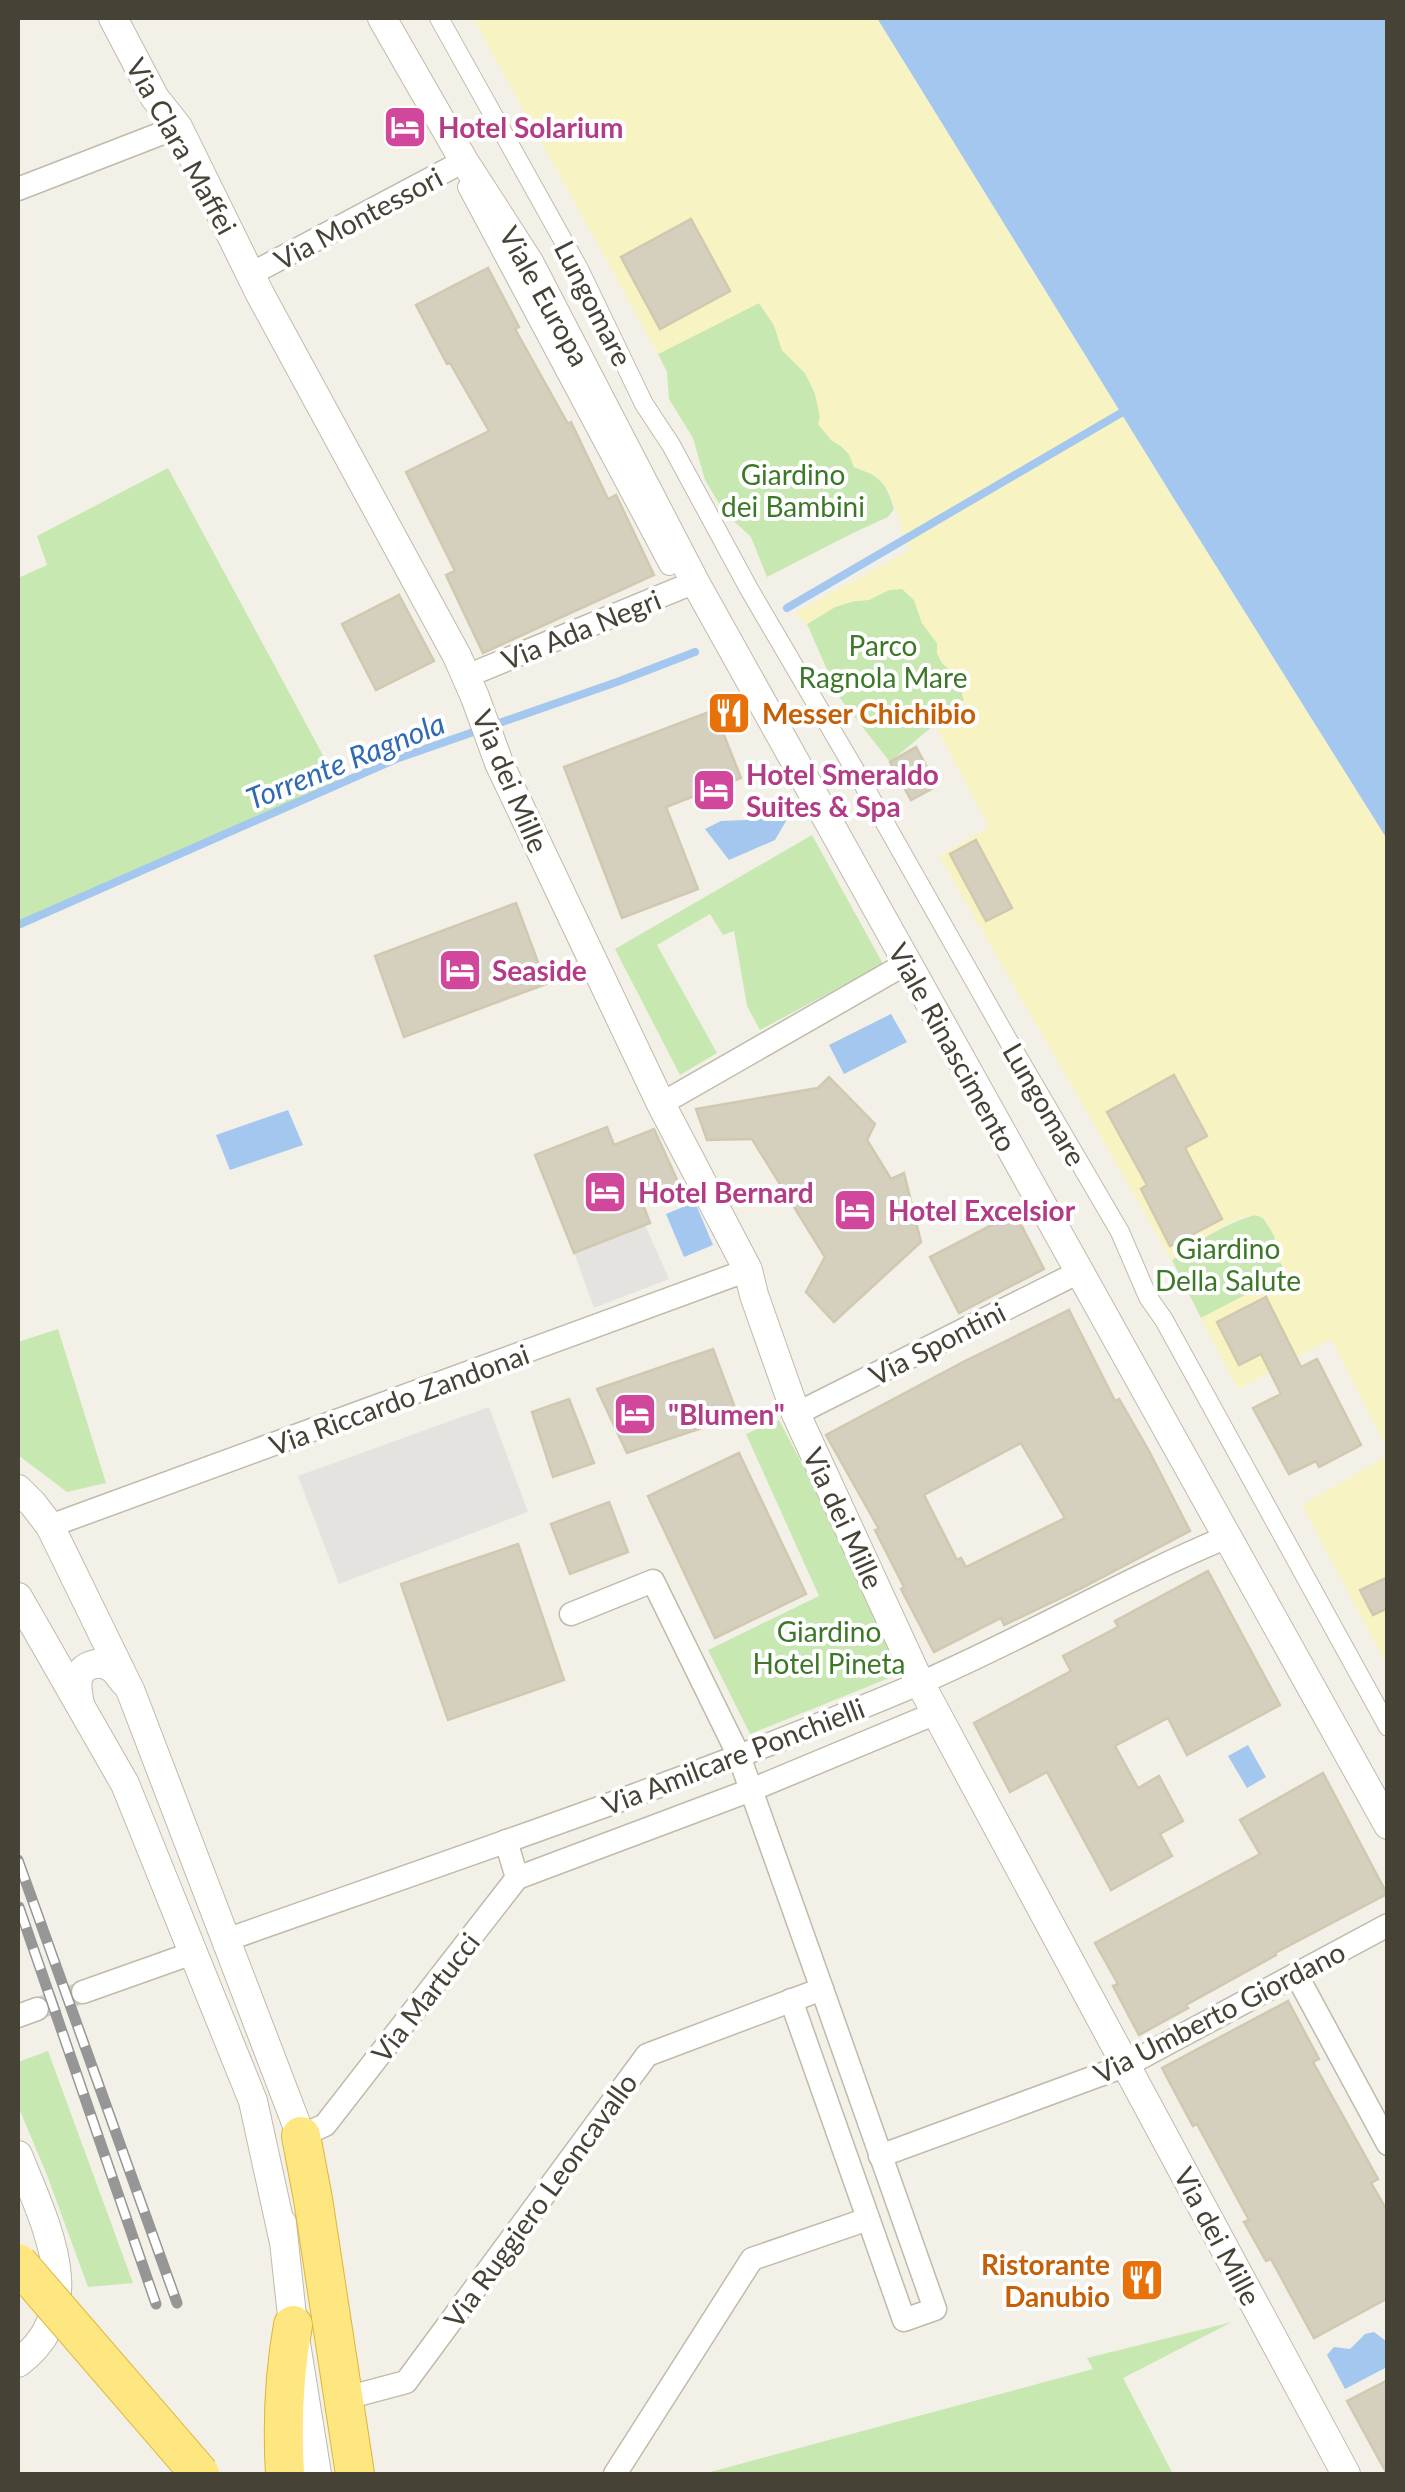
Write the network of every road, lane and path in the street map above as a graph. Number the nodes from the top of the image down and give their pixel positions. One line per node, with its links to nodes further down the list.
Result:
1 (113, 18): 4 (street, Via Clara Maffei)
2 (382, 18): 5 (street, Viale Europa)
3 (439, 18): 25 (street, Lungomare)
4 (178, 127): 6 (street); 7 (street, Via Clara Maffei)
5 (463, 169): 7 (street, Via Montessori); 8 (street, Viale Europa); 9 (street, Viale Europa)
6 (18, 189)
7 (251, 274): 10 (street, Via dei Mille)
8 (669, 566)
9 (695, 582): 10 (street, Via Ada Negri); 11 (street, Viale Rinascimento)
10 (471, 687): 12 (street, Via dei Mille)
11 (907, 963): 12 (street); 14 (street, Viale Rinascimento)
12 (660, 1104): 13 (street, Via dei Mille)
13 (748, 1270): 15 (street, Via dei Mille); 17 (street, Via Riccardo Zandonai)
14 (1079, 1272): 15 (street, Via Spontini); 18 (street, Viale Rinascimento)
15 (796, 1414): 21 (street, Via dei Mille)
16 (18, 1489): 17 (street)
17 (50, 1526): 22 (street)
18 (1227, 1537): 21 (street, Via Amilcare Ponchielli); 28 (street, Viale Rinascimento)
19 (18, 1596): 23 (street)
20 (570, 1614): 26 (street)
21 (920, 1683): 24 (street, Via dei Mille); 26 (street, Via Amilcare Ponchielli)
22 (131, 1692): 23 (street); 32 (street)
23 (81, 1709): 33 (street)
24 (936, 1713): 27 (street, Via Amilcare Ponchielli); 38 (street, Via dei Mille)
25 (1388, 1727)
26 (739, 1756): 27 (street); 29 (street, Via Amilcare Ponchielli)
27 (750, 1790): 30 (street, Via Amilcare Ponchielli); 35 (street)
28 (1388, 1826)
29 (506, 1842): 30 (street); 32 (street, Via Amilcare Ponchielli)
30 (517, 1878): 40 (street, Via Martucci)
31 (1388, 1924): 34 (street, Via Umberto Giordano)
32 (226, 1940): 40 (street)
33 (193, 1953): 36 (street); 39 (street)
34 (1296, 1974): 38 (street, Via Umberto Giordano); 41 (street)
35 (822, 1989): 37 (street, Via Ruggiero Leoncavallo); 43 (street)
36 (83, 1992)
37 (790, 2000): 44 (street); 49 (street, Via Ruggiero Leoncavallo)
38 (1126, 2066): 43 (street, Via Umberto Giordano); 55 (street, Via dei Mille)
39 (253, 2101): 40 (street); 45 (street)
40 (301, 2136): 45 (street); 53 (highway)
41 (1388, 2144)
42 (18, 2155): 48 (street)
43 (880, 2156): 44 (street)
44 (868, 2219): 54 (street)
45 (283, 2238): 47 (street)
46 (18, 2263): 50 (highway, bridge)
47 (293, 2325): 51 (highway); 52 (street)
48 (18, 2363)
49 (361, 2394)
50 (200, 2474)
51 (284, 2474)
52 (317, 2474)
53 (356, 2474)
54 (616, 2474)
55 (1346, 2474)

